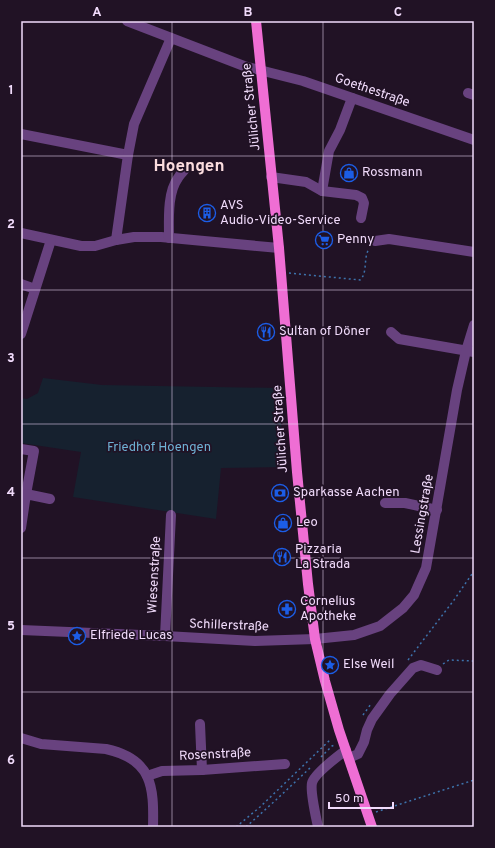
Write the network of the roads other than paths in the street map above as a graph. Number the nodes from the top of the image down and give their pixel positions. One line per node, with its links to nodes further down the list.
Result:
1 (127, 21): 3 (street, Goethestraße)
2 (256, 21): 4 (main road, Jülicher Straße)
3 (171, 38): 4 (street, Goethestraße); 8 (street)
4 (261, 70): 5 (street, Goethestraße); 10 (main road, Jülicher Straße)
5 (352, 98): 7 (street, Goethestraße); 11 (street)
6 (21, 134): 8 (street)
7 (474, 140)
8 (128, 155): 16 (street)
9 (186, 168): 14 (street)
10 (272, 177): 11 (street); 18 (main road, Jülicher Straße)
11 (322, 191): 12 (street)
12 (361, 218)
13 (21, 233): 15 (street)
14 (169, 238): 16 (street); 18 (street)
15 (51, 240): 16 (street); 21 (street)
16 (116, 240)
17 (375, 241): 19 (street)
18 (279, 248): 35 (main road, Jülicher Straße)
19 (474, 252)
20 (21, 284): 21 (street)
21 (35, 289): 24 (street)
22 (474, 325): 25 (street, Lessingstraße)
23 (391, 332): 25 (street)
24 (21, 334)
25 (470, 351): 30 (street, Lessingstraße)
26 (21, 449): 27 (street)
27 (26, 494): 28 (street); 32 (street)
28 (50, 499)
29 (385, 503): 30 (street)
30 (437, 510): 35 (street, Lessingstraße)
31 (171, 515): 34 (street, Wiesenstraße)
32 (21, 528)
33 (21, 630): 34 (street, Schillerstraße)
34 (165, 636): 35 (street, Schillerstraße)
35 (315, 640): 39 (main road, Jülicher Straße)
36 (437, 670): 39 (street)
37 (200, 724): 41 (street)
38 (21, 738): 42 (street)
39 (346, 750): 44 (street); 45 (main road, Jülicher Straße)
40 (285, 764): 41 (street, Rosenstraße)
41 (202, 770): 42 (street, Rosenstraße)
42 (147, 776): 43 (street)
43 (153, 827)
44 (318, 827)
45 (372, 827)

